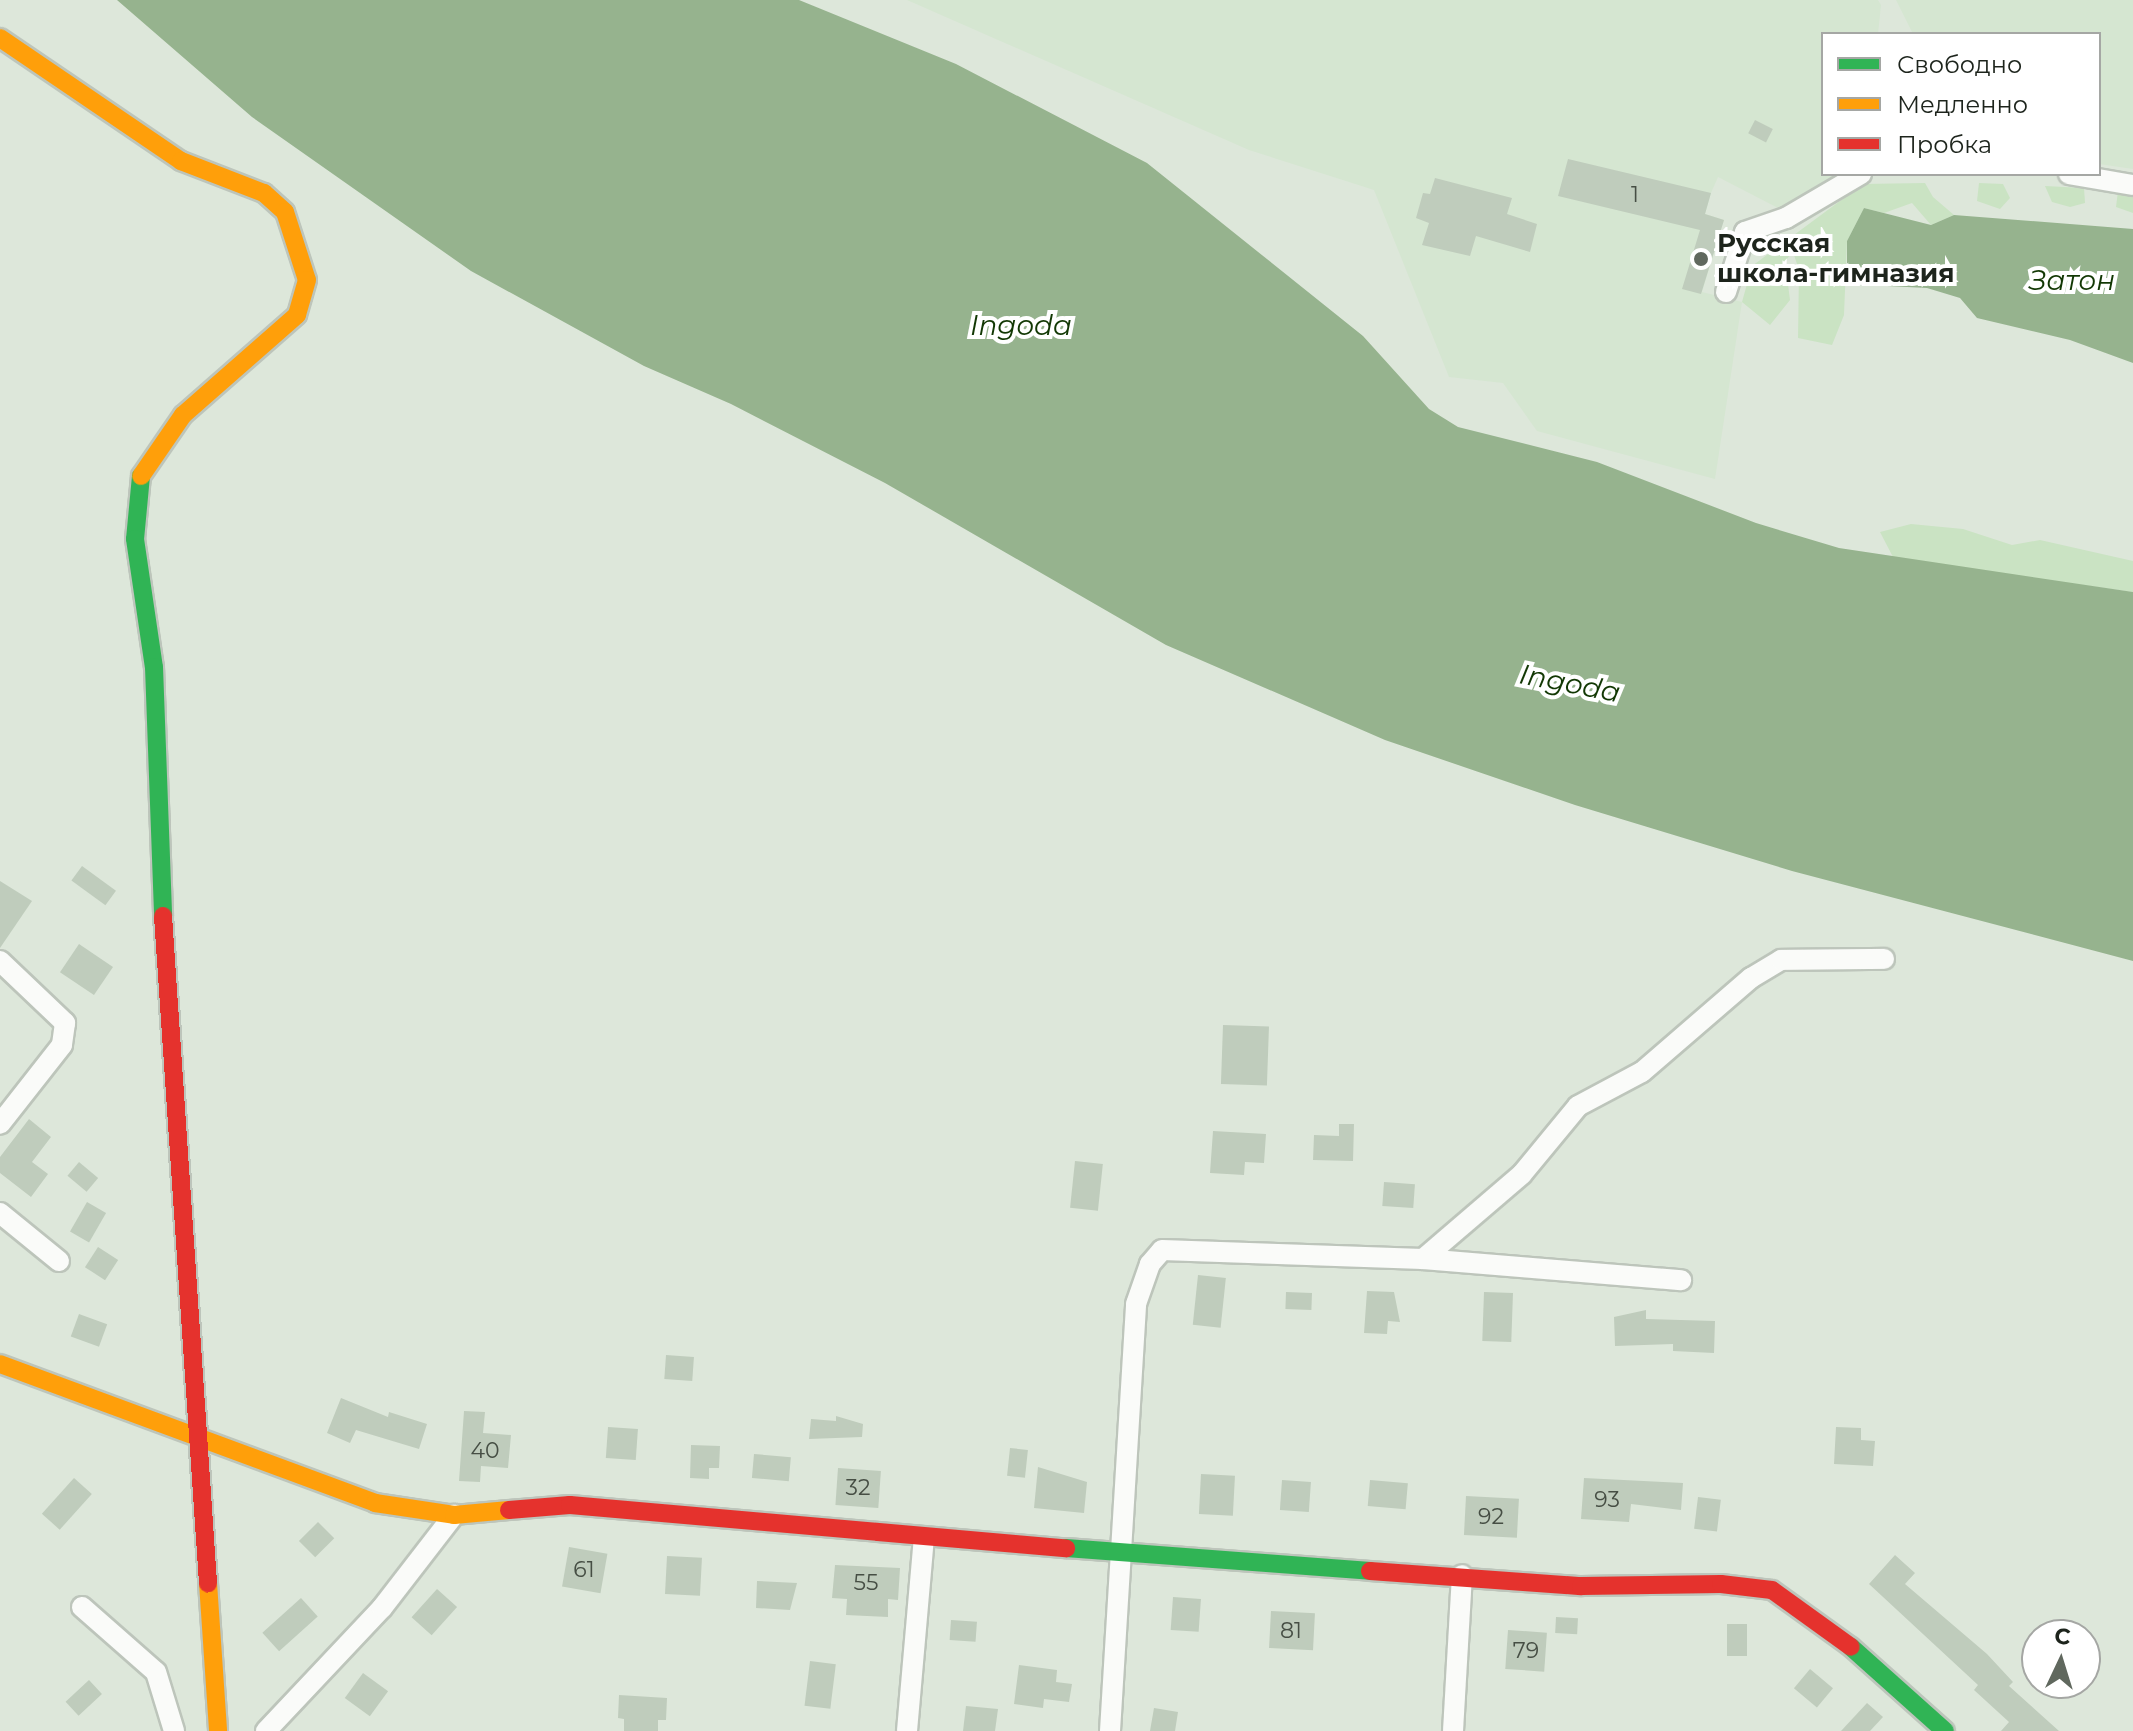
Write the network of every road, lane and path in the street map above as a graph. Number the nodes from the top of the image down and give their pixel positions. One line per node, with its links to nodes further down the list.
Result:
1 (0, 38): 14 (street)
2 (1858, 176): 5 (street)
3 (2081, 176): 4 (street)
4 (2133, 185)
5 (1726, 292)
6 (1884, 959): 10 (street)
7 (0, 961): 8 (street)
8 (0, 1124)
9 (0, 1213): 11 (street)
10 (1423, 1259): 12 (street); 17 (street)
11 (59, 1261)
12 (1681, 1280)
13 (0, 1364): 14 (street)
14 (196, 1434): 15 (street); 21 (street)
15 (454, 1515): 16 (street); 22 (street)
16 (924, 1538): 17 (street); 23 (street)
17 (1124, 1551): 18 (street); 24 (street)
18 (1462, 1575): 25 (street); 26 (street)
19 (82, 1607): 20 (street)
20 (174, 1731)
21 (218, 1731)
22 (266, 1731)
23 (907, 1731)
24 (1110, 1731)
25 (1453, 1731)
26 (1945, 1731)

